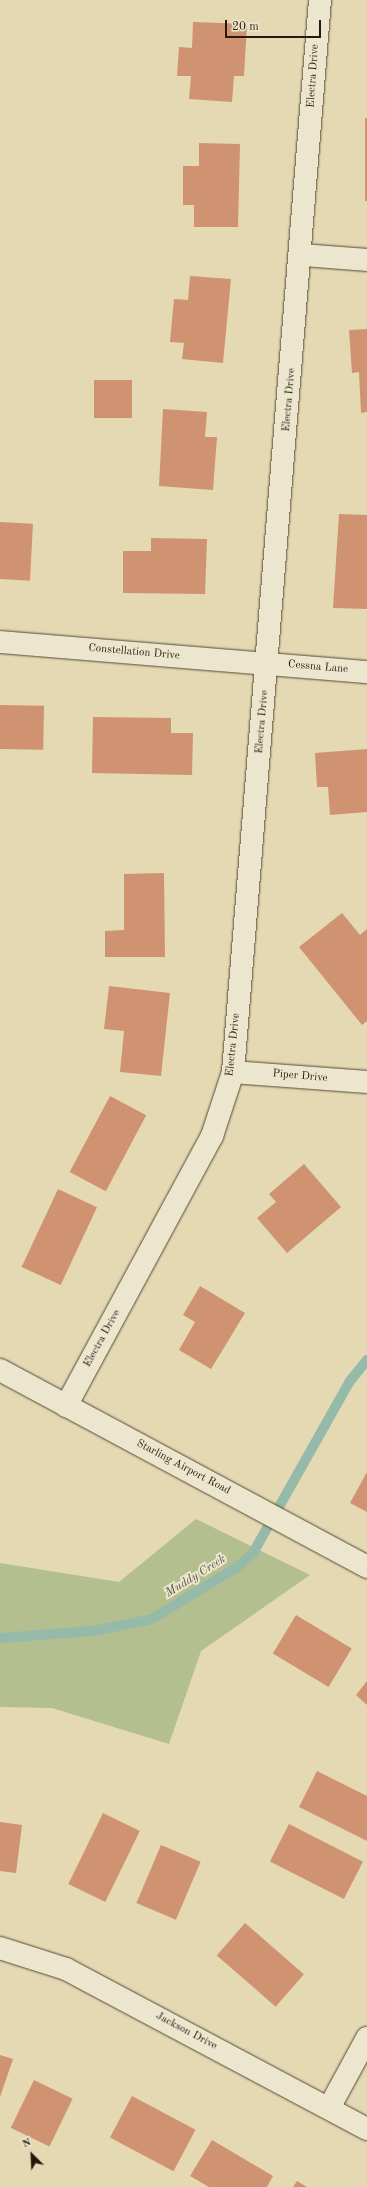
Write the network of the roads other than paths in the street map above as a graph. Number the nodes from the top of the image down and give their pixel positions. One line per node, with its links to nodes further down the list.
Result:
1 (320, 0): 2 (street, Electra Drive)
2 (302, 255): 3 (street); 5 (street, Electra Drive)
3 (367, 260)
4 (0, 642): 5 (street, Constellation Drive)
5 (268, 664): 6 (street, Cessna Lane); 7 (street, Electra Drive)
6 (367, 672)
7 (232, 1072): 8 (street, Piper Drive); 10 (street, Electra Drive)
8 (367, 1082)
9 (0, 1370): 10 (street, Starling Airport Road)
10 (66, 1406): 11 (street, Starling Airport Road)
11 (367, 1566)
12 (0, 1948): 14 (street, Jackson Drive)
13 (367, 2038): 14 (street)
14 (329, 2108): 15 (street, Jackson Drive)
15 (367, 2129)

